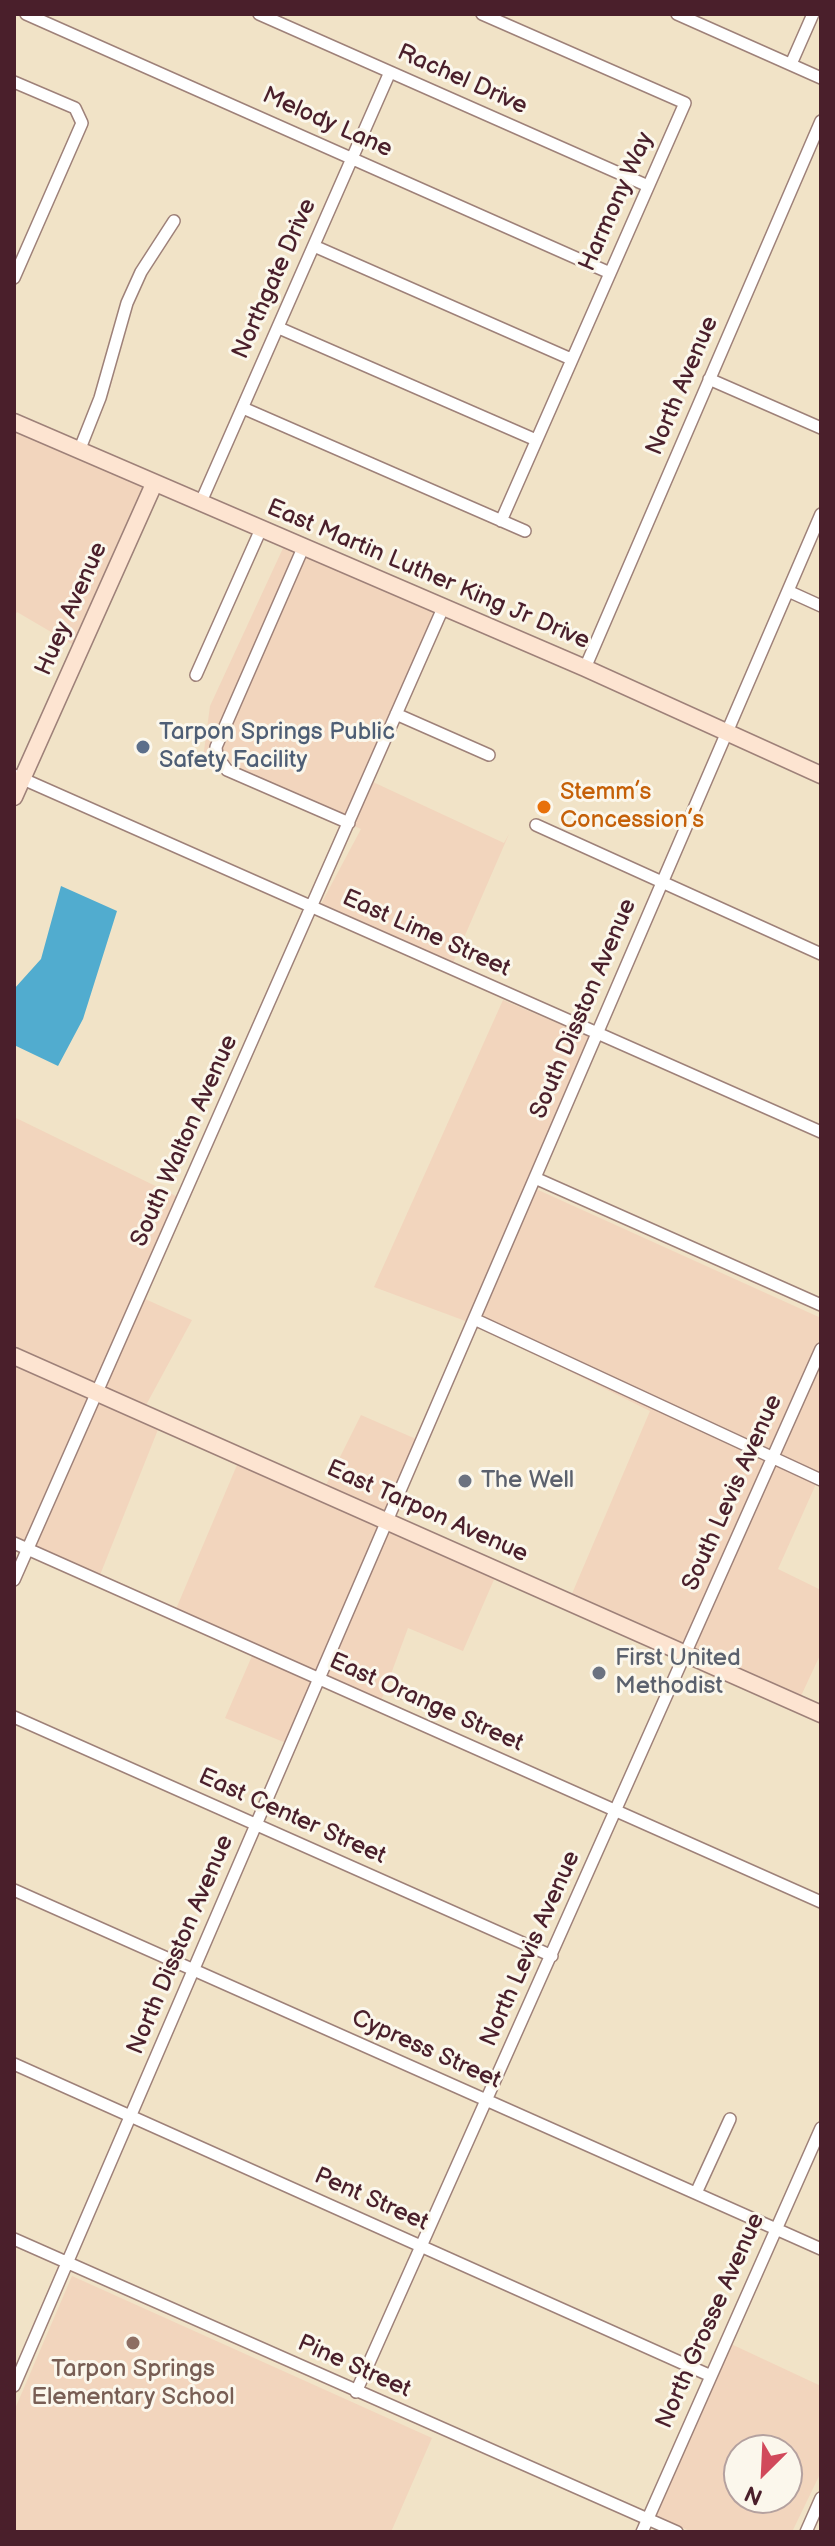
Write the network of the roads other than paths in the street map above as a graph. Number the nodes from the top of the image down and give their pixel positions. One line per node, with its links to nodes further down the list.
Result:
1 (26, 14): 12 (street, Melody Lane)
2 (259, 14): 6 (street, Rachel Drive)
3 (482, 14): 13 (street, Harmony Way)
4 (677, 14): 7 (street)
5 (813, 14): 7 (street)
6 (284, 19): 8 (street, Rachel Drive)
7 (791, 64): 9 (street)
8 (390, 72): 12 (street, Northgate Drive); 13 (street, Rachel Drive)
9 (821, 78)
10 (14, 82): 17 (street)
11 (821, 121): 20 (street, North Avenue)
12 (352, 159): 15 (street, Northgate Drive); 16 (street, Melody Lane)
13 (648, 186): 16 (street, Harmony Way)
14 (174, 221): 25 (street)
15 (314, 246): 18 (street, Northgate Drive); 19 (street)
16 (610, 273): 19 (street, Harmony Way)
17 (14, 278)
18 (279, 328): 21 (street, Northgate Drive); 24 (street)
19 (571, 359): 24 (street, Harmony Way)
20 (709, 379): 23 (street); 36 (street, North Avenue)
21 (243, 408): 27 (street, Northgate Drive); 29 (street)
22 (14, 422): 25 (street, East Martin Luther King Jr Drive)
23 (821, 428)
24 (536, 440): 29 (street, Harmony Way)
25 (79, 451): 26 (street, East Martin Luther King Jr Drive)
26 (154, 484): 27 (street, East Martin Luther King Jr Drive); 42 (street, Huey Avenue)
27 (200, 504): 30 (street, East Martin Luther King Jr Drive)
28 (821, 514): 33 (street, South Disston Avenue)
29 (501, 521): 31 (street)
30 (261, 529): 32 (street, East Martin Luther King Jr Drive); 37 (street)
31 (525, 531)
32 (303, 548): 35 (street, East Martin Luther King Jr Drive); 44 (street)
33 (788, 591): 34 (street); 39 (street, South Disston Avenue)
34 (821, 606)
35 (443, 608): 36 (street, East Martin Luther King Jr Drive); 38 (street, South Walton Avenue)
36 (585, 668): 39 (street, East Martin Luther King Jr Drive)
37 (196, 675)
38 (396, 714): 40 (street); 44 (street, South Walton Avenue)
39 (726, 733): 41 (street, East Martin Luther King Jr Drive); 46 (street, South Disston Avenue)
40 (489, 755)
41 (821, 775)
42 (18, 777): 43 (street, Huey Avenue); 47 (street, East Lime Street)
43 (14, 797)
44 (349, 823): 47 (street, South Walton Avenue)
45 (536, 825): 46 (street)
46 (662, 883): 48 (street); 49 (street, South Disston Avenue)
47 (313, 908): 49 (street, East Lime Street); 56 (street, South Walton Avenue)
48 (821, 954)
49 (597, 1033): 50 (street, East Lime Street); 51 (street, South Disston Avenue)
50 (821, 1132)
51 (535, 1178): 52 (street); 53 (street, South Disston Avenue)
52 (821, 1305)
53 (474, 1319): 57 (street); 59 (street, South Disston Avenue)
54 (821, 1349): 57 (street, South Levis Avenue)
55 (14, 1356): 56 (street, East Tarpon Avenue)
56 (98, 1392): 59 (street, East Tarpon Avenue); 61 (street, South Walton Avenue)
57 (772, 1458): 58 (street); 63 (street, South Levis Avenue)
58 (821, 1480)
59 (387, 1521): 63 (street, East Tarpon Avenue); 64 (street, North Disston Avenue)
60 (14, 1543): 61 (street, East Orange Street)
61 (27, 1549): 62 (street, South Walton Avenue); 64 (street, East Orange Street)
62 (14, 1580)
63 (686, 1655): 65 (street, East Tarpon Avenue); 67 (street, North Levis Avenue)
64 (319, 1680): 67 (street, East Orange Street); 68 (street, North Disston Avenue)
65 (821, 1714)
66 (14, 1717): 68 (street, East Center Street)
67 (617, 1811): 70 (street, East Orange Street); 71 (street, North Levis Avenue)
68 (257, 1825): 71 (street, East Center Street); 72 (street, North Disston Avenue)
69 (14, 1890): 72 (street, Cypress Street)
70 (821, 1902)
71 (552, 1956): 74 (street, North Levis Avenue)
72 (195, 1970): 74 (street, Cypress Street); 75 (street, North Disston Avenue)
73 (14, 2064): 75 (street, Pent Street)
74 (486, 2100): 78 (street, Cypress Street); 81 (street, North Levis Avenue)
75 (132, 2117): 81 (street, Pent Street); 83 (street, North Disston Avenue)
76 (730, 2119): 78 (street)
77 (821, 2128): 79 (street, North Grosse Avenue)
78 (696, 2193): 79 (street, Cypress Street)
79 (776, 2229): 82 (street, Cypress Street); 84 (street, North Grosse Avenue)
80 (14, 2239): 83 (street, Pine Street)
81 (421, 2247): 84 (street, Pent Street); 86 (street, North Levis Avenue)
82 (821, 2249)
83 (67, 2262): 85 (street, North Disston Avenue); 86 (street, Pine Street)
84 (711, 2376): 88 (street, North Grosse Avenue)
85 (14, 2386)
86 (356, 2392): 88 (street, Pine Street)
87 (821, 2498): 91 (street)
88 (648, 2519): 89 (street, North Grosse Avenue); 90 (street, Pine Street)
89 (642, 2532)
90 (677, 2532)
91 (806, 2532)

